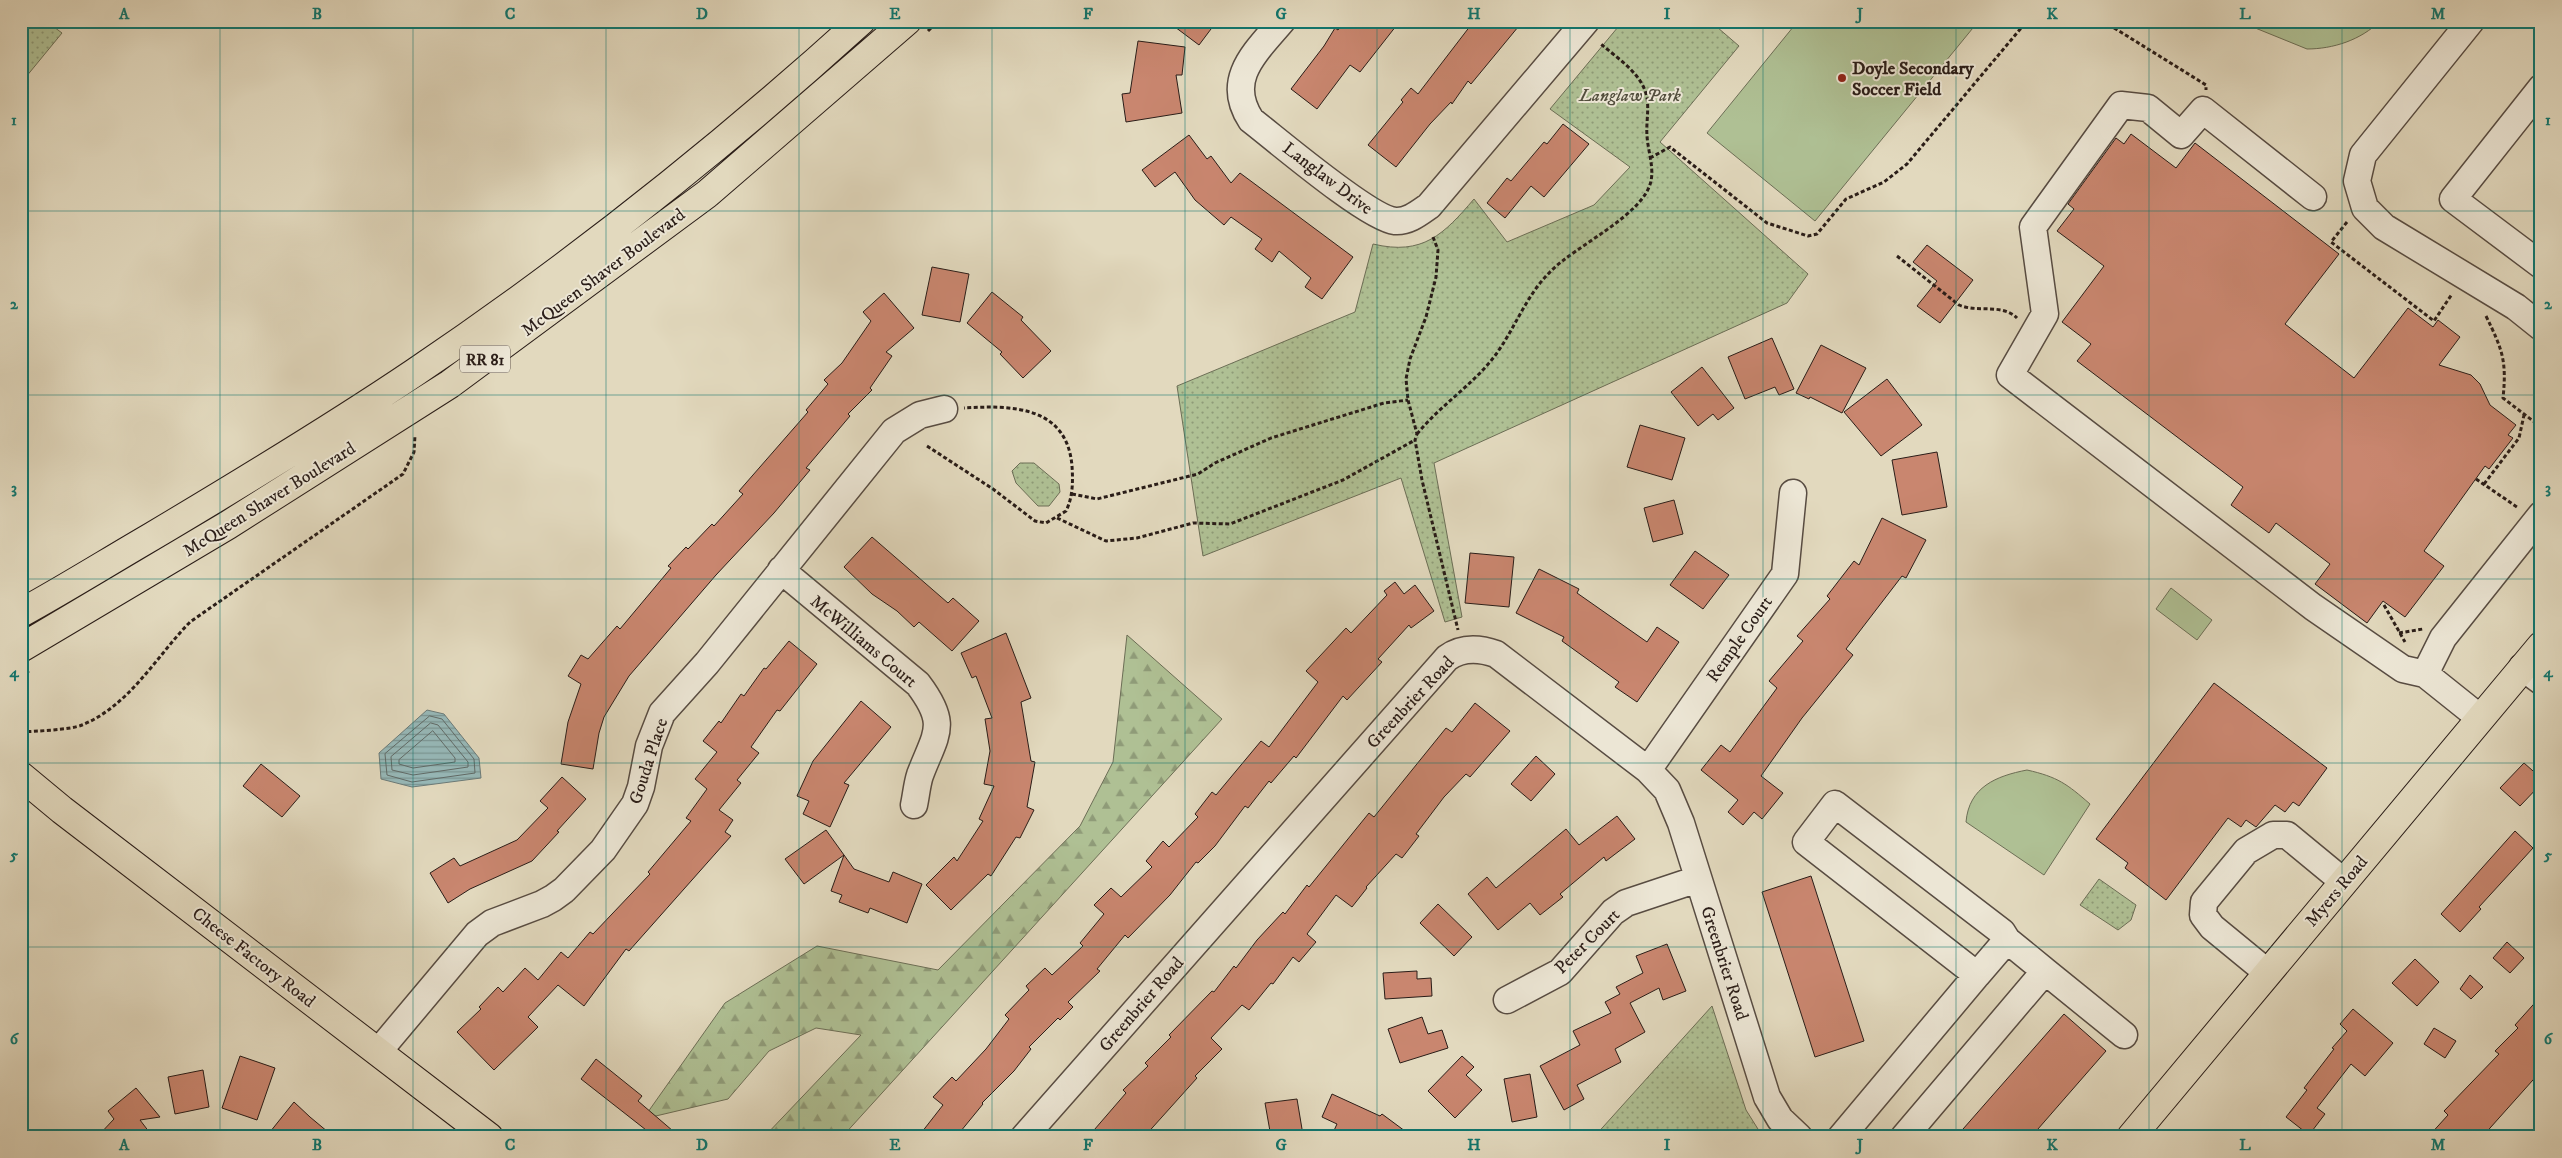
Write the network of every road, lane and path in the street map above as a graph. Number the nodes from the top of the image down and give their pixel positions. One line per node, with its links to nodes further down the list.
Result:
1 (861, 21): 37 (main road, McQueen Shaver Boulevard / RR 81)
2 (907, 21): 41 (main road, McQueen Shaver Boulevard / RR 81)
3 (1282, 21): 4 (street, Langlaw Drive)
4 (1586, 21)
5 (2027, 21): 11 (path)
6 (2103, 21): 10 (path)
7 (2471, 21): 19 (street)
8 (1601, 44): 11 (path)
9 (2541, 88): 16 (street)
10 (2202, 110): 12 (street); 20 (street)
11 (1650, 159): 26 (path)
12 (2313, 197)
13 (2347, 222): 17 (path)
14 (1433, 237): 21 (path)
15 (1897, 256): 20 (path)
16 (2541, 265)
17 (2452, 294)
18 (2484, 313): 23 (path)
19 (2541, 327)
20 (2033, 334): 43 (street)
21 (1408, 400): 26 (path); 32 (path)
22 (944, 409): 32 (path); 35 (street, Gouda Place)
23 (2524, 415): 24 (path); 30 (path)
24 (2541, 427)
25 (415, 434): 46 (path)
26 (1417, 434): 27 (path)
27 (1415, 440): 34 (path); 42 (path)
28 (926, 446): 34 (path)
29 (2476, 479): 30 (path)
30 (2484, 484): 33 (path)
31 (1793, 493): 47 (street, Remple Court)
32 (1072, 494): 34 (path)
33 (2529, 511): 43 (street)
34 (1057, 518)
35 (781, 570): 49 (street, McWilliams Court); 58 (street, Gouda Place)
36 (2384, 605): 39 (path)
37 (21, 613)
38 (2428, 629): 39 (path)
39 (2400, 633): 43 (path)
40 (2541, 646): 44 (main road, Myers Road)
41 (24, 647)
42 (1474, 650): 47 (street, Greenbrier Road); 60 (street, Greenbrier Road)
43 (2425, 674): 45 (street)
44 (2532, 674): 45 (main road, Myers Road)
45 (2480, 718): 51 (main road, Myers Road)
46 (21, 732)
47 (1648, 770): 50 (street, Greenbrier Road)
48 (21, 776): 58 (main road, Cheese Factory Road)
49 (914, 805)
50 (1698, 879): 56 (street, Peter Court); 61 (street, Greenbrier Road)
51 (2344, 882): 54 (main road, Myers Road); 54 (street)
52 (2006, 940): 53 (street); 55 (street); 55 (street)
53 (2045, 971): 57 (street); 63 (street)
54 (2268, 973): 64 (main road, Myers Road)
55 (1977, 975): 62 (street)
56 (1507, 1000)
57 (2124, 1035)
58 (378, 1052): 59 (main road, Cheese Factory Road)
59 (488, 1137)
60 (1024, 1137)
61 (1799, 1137)
62 (1841, 1137)
63 (1904, 1137)
64 (2131, 1137)

